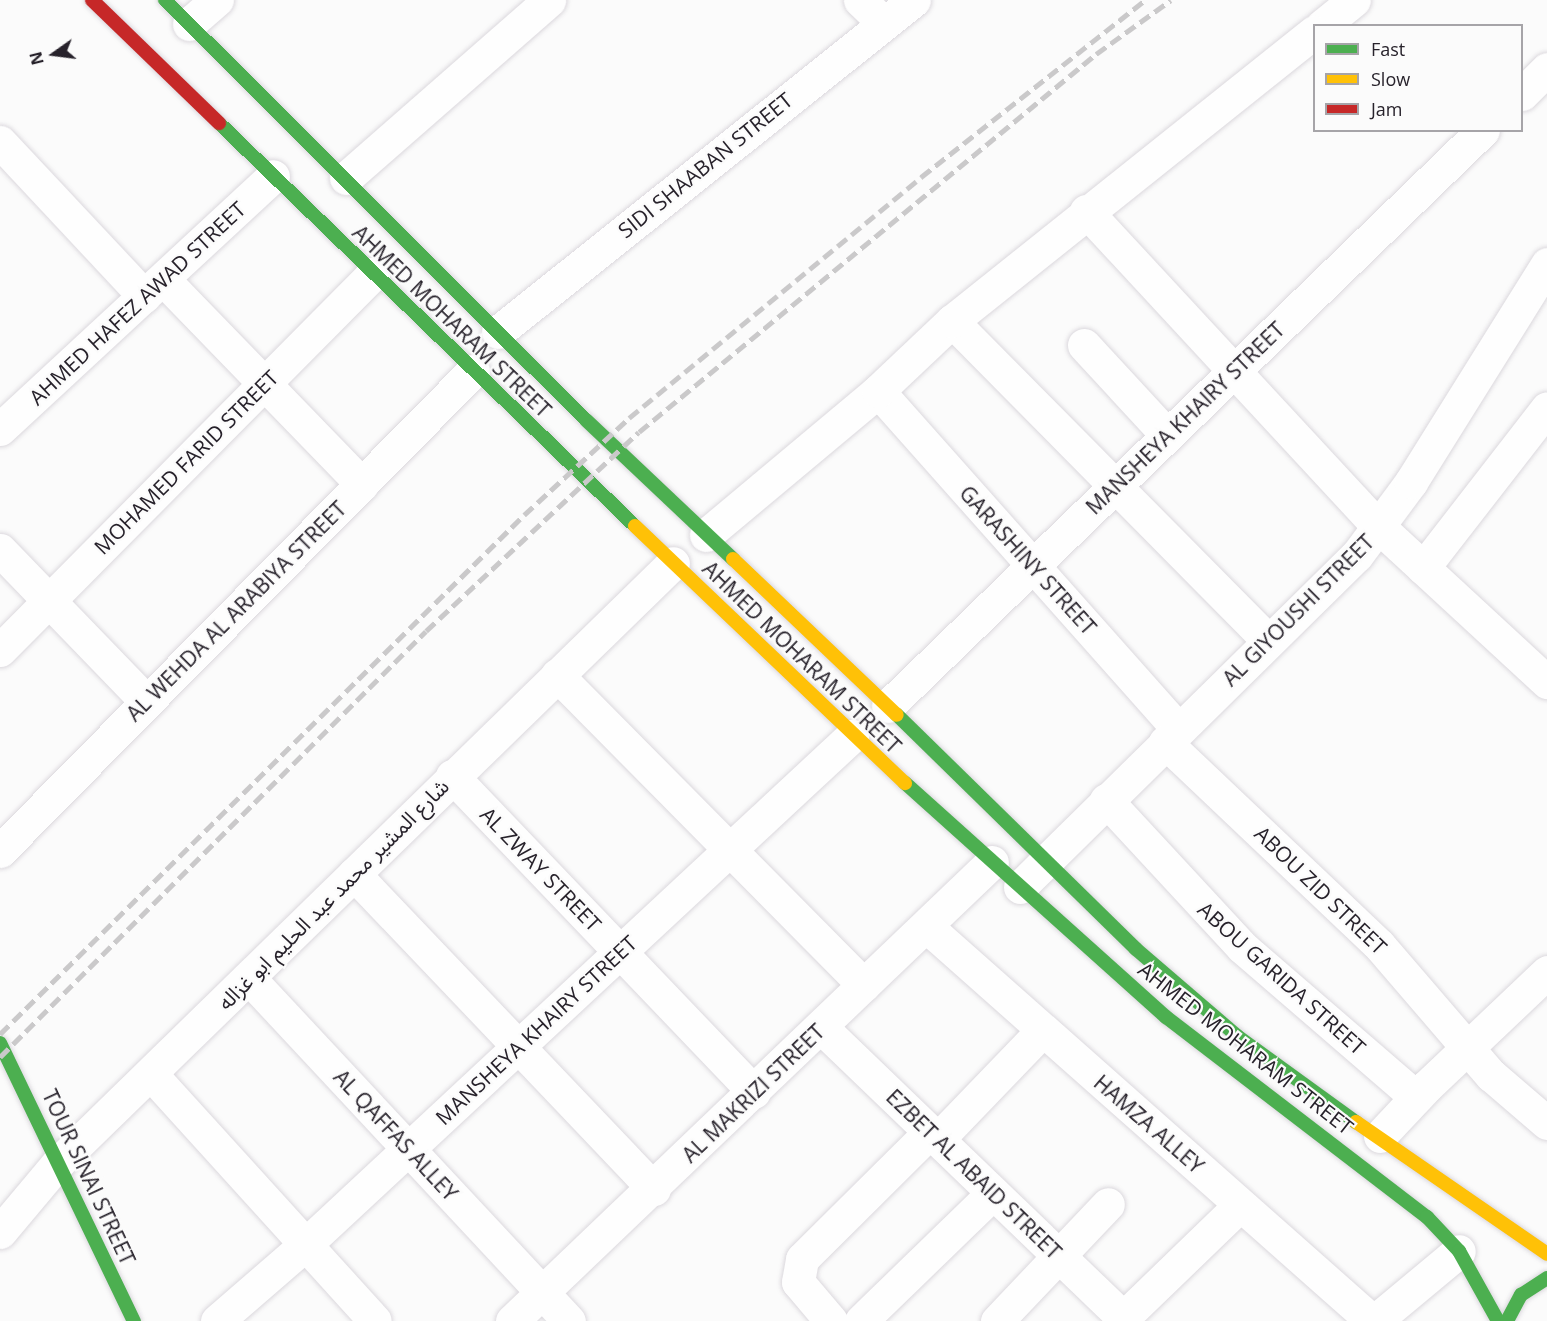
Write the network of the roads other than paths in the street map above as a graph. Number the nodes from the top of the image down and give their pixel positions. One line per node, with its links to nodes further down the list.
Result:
1 (92, 0): 15 (main road, AHMED MOHARAM STREET)
2 (165, 0): 8 (main road, AHMED MOHARAM STREET)
3 (217, 0): 8 (street)
4 (549, 0): 16 (street)
5 (914, 0): 7 (street, SIDI SHAABAN STREET)
6 (1354, 0): 9 (street)
7 (872, 11): 22 (street, SIDI SHAABAN STREET)
8 (189, 24): 16 (main road, AHMED MOHARAM STREET)
9 (1324, 24)
10 (1313, 33): 17 (street)
11 (1547, 69): 12 (street)
12 (1523, 92)
13 (1482, 132): 24 (street, MANSHEYA KHAIRY STREET)
14 (0, 142): 20 (street)
15 (273, 176): 19 (main road, AHMED MOHARAM STREET); 20 (street, AHMED HAFEZ AWAD STREET)
16 (346, 178): 22 (main road, AHMED MOHARAM STREET)
17 (1086, 211): 21 (street); 24 (street)
18 (1547, 264): 33 (street, AL GIYOUSHI STREET)
19 (373, 274): 25 (main road, AHMED MOHARAM STREET); 26 (street, MOHAMED FARID STREET)
20 (154, 287): 26 (street); 29 (street, AHMED HAFEZ AWAD STREET)
21 (952, 321): 27 (street); 32 (street)
22 (498, 332): 34 (main road, AHMED MOHARAM STREET)
23 (1084, 345): 30 (street)
24 (1234, 370): 30 (street, MANSHEYA KHAIRY STREET); 33 (street)
25 (473, 371): 31 (street, AL WEHDA AL ARABIYA STREET); 36 (main road, AHMED MOHARAM STREET)
26 (264, 383): 31 (street); 39 (street, MOHAMED FARID STREET)
27 (878, 391): 34 (street); 37 (street, GARASHINY STREET)
28 (1547, 408): 38 (street)
29 (0, 429)
30 (1167, 435): 32 (street, MANSHEYA KHAIRY STREET)
31 (362, 484): 44 (street, AL WEHDA AL ARABIYA STREET)
32 (1115, 486): 37 (street, MANSHEYA KHAIRY STREET); 40 (street)
33 (1379, 527): 38 (street); 40 (street, AL GIYOUSHI STREET)
34 (706, 535): 45 (main road, AHMED MOHARAM STREET)
35 (0, 550): 39 (street)
36 (673, 563): 42 (street, شارع المشير محمد عبد الحليم ابو غزاله); 47 (main road, AHMED MOHARAM STREET)
37 (1032, 566): 45 (street, MANSHEYA KHAIRY STREET); 46 (street, GARASHINY STREET)
38 (1423, 568): 43 (street)
39 (49, 601): 41 (street, MOHAMED FARID STREET); 44 (street)
40 (1269, 641): 46 (street, AL GIYOUSHI STREET)
41 (0, 650)
42 (557, 675): 48 (street, شارع المشير محمد عبد الحليم ابو غزاله); 50 (street)
43 (1547, 682)
44 (146, 701): 51 (street, AL WEHDA AL ARABIYA STREET)
45 (888, 706): 52 (main road, AHMED MOHARAM STREET)
46 (1172, 735): 49 (street, AL GIYOUSHI STREET); 63 (street, ABOU ZID STREET)
47 (852, 736): 50 (street, MANSHEYA KHAIRY STREET); 53 (main road, AHMED MOHARAM STREET)
48 (452, 776): 54 (street, شارع المشير محمد عبد الحليم ابو غزاله); 57 (street, AL ZWAY STREET)
49 (1106, 800): 52 (street, AL GIYOUSHI STREET); 69 (street, ABOU GARIDA STREET)
50 (730, 850): 57 (street, MANSHEYA KHAIRY STREET); 60 (street)
51 (0, 851)
52 (1046, 861): 55 (street, AL GIYOUSHI STREET); 73 (main road, AHMED MOHARAM STREET)
53 (992, 862): 55 (main road, AHMED MOHARAM STREET); 56 (street, AL MAKRIZI STREET)
54 (354, 873): 59 (street, شارع المشير محمد عبد الحليم ابو غزاله); 64 (street)
55 (1020, 888): 82 (main road, AHMED MOHARAM STREET)
56 (926, 926): 60 (street, AL MAKRIZI STREET); 62 (street, HAMZA ALLEY)
57 (620, 952): 64 (street, MANSHEYA KHAIRY STREET); 68 (street, AL ZWAY STREET)
58 (1547, 972): 63 (street)
59 (249, 978): 66 (street, شارع المشير محمد عبد الحليم ابو غزاله); 74 (street, AL QAFFAS ALLEY)
60 (864, 986): 61 (street, AL MAKRIZI STREET)
61 (821, 1027): 68 (street, AL MAKRIZI STREET); 72 (street, EZBET AL ABAID STREET)
62 (1043, 1030): 72 (street); 79 (street, HAMZA ALLEY)
63 (1469, 1045): 69 (street); 70 (street, ABOU ZID STREET)
64 (518, 1046): 74 (street, MANSHEYA KHAIRY STREET); 76 (street)
65 (3, 1047): 75 (main road, TOUR SINAI STREET)
66 (151, 1074): 75 (street, شارع المشير محمد عبد الحليم ابو غزاله); 81 (street)
67 (1547, 1088): 70 (street)
68 (754, 1092): 76 (street, AL MAKRIZI STREET)
69 (1416, 1097): 73 (street)
70 (1516, 1100): 71 (street, ABOU ZID STREET)
71 (1547, 1123)
72 (934, 1136): 77 (street, EZBET AL ABAID STREET); 93 (street)
73 (1380, 1136): 83 (main road, AHMED MOHARAM STREET)
74 (408, 1148): 81 (street, MANSHEYA KHAIRY STREET); 86 (street, AL QAFFAS ALLEY)
75 (58, 1162): 80 (street, شارع المشير محمد عبد الحليم ابو غزاله); 88 (main road, TOUR SINAI STREET)
76 (654, 1189): 86 (street, AL MAKRIZI STREET)
77 (993, 1192): 84 (street, EZBET AL ABAID STREET); 94 (street)
78 (1108, 1204): 84 (street)
79 (1240, 1204): 87 (street); 96 (street, HAMZA ALLEY)
80 (0, 1233)
81 (306, 1244): 89 (street, MANSHEYA KHAIRY STREET); 90 (street)
82 (1459, 1251): 96 (street); 97 (main road, AHMED MOHARAM STREET)
83 (1547, 1254)
84 (1059, 1256): 87 (street, EZBET AL ABAID STREET); 95 (street)
85 (1547, 1278): 98 (main road)
86 (543, 1292): 91 (street, AL MAKRIZI STREET); 92 (street, AL QAFFAS ALLEY)
87 (1123, 1320)
88 (134, 1321)
89 (217, 1321)
90 (375, 1321)
91 (512, 1321)
92 (568, 1321)
93 (831, 1321)
94 (861, 1321)
95 (997, 1321)
96 (1373, 1321)
97 (1498, 1321)
98 (1507, 1321)

